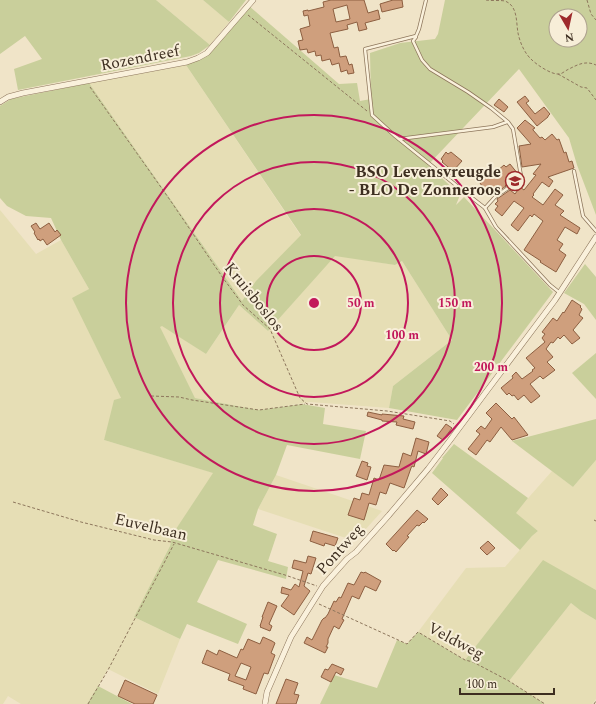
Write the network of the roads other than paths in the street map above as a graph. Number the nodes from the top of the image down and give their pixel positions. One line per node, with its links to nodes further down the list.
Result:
1 (253, 0): 4 (street, Rozendreef)
2 (426, 0): 3 (lane)
3 (416, 36): 5 (lane); 6 (lane)
4 (0, 102)
5 (508, 122): 6 (lane); 8 (lane)
6 (399, 139): 8 (lane)
7 (574, 171): 9 (lane)
8 (485, 208): 11 (lane)
9 (596, 231)
10 (596, 237): 11 (street, Pontweg)
11 (560, 293): 12 (street, Pontweg)
12 (264, 704)

